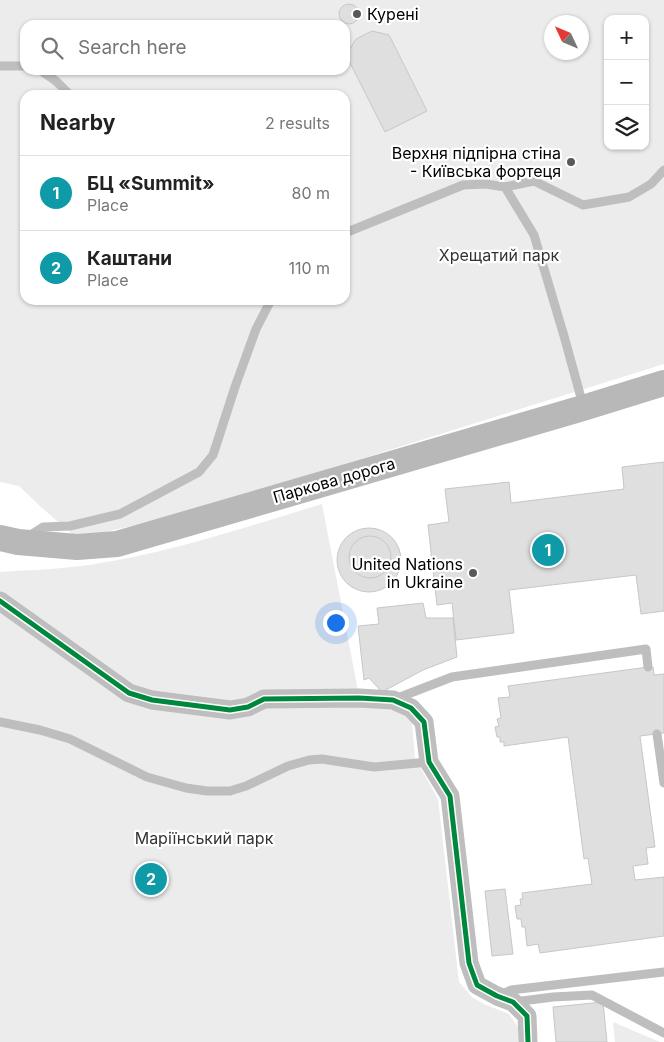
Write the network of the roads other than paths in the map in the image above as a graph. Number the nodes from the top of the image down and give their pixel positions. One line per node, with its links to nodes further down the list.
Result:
1 (0, 66): 2 (lane)
2 (20, 66)
3 (47, 75): 4 (lane)
4 (65, 90)
5 (664, 170): 6 (lane)
6 (505, 187): 7 (lane); 10 (lane)
7 (350, 231)
8 (268, 305): 11 (lane)
9 (664, 383): 10 (main road, Паркова дорога)
10 (583, 408): 11 (main road, Паркова дорога)
11 (9, 540)
12 (0, 601): 14 (street)
13 (648, 667): 14 (lane)
14 (394, 700): 17 (street)
15 (0, 722): 17 (lane)
16 (657, 734): 18 (lane)
17 (429, 762): 20 (street)
18 (664, 783)
19 (664, 972): 20 (lane)
20 (505, 999): 21 (lane); 22 (street)
21 (664, 1032)
22 (528, 1042)

